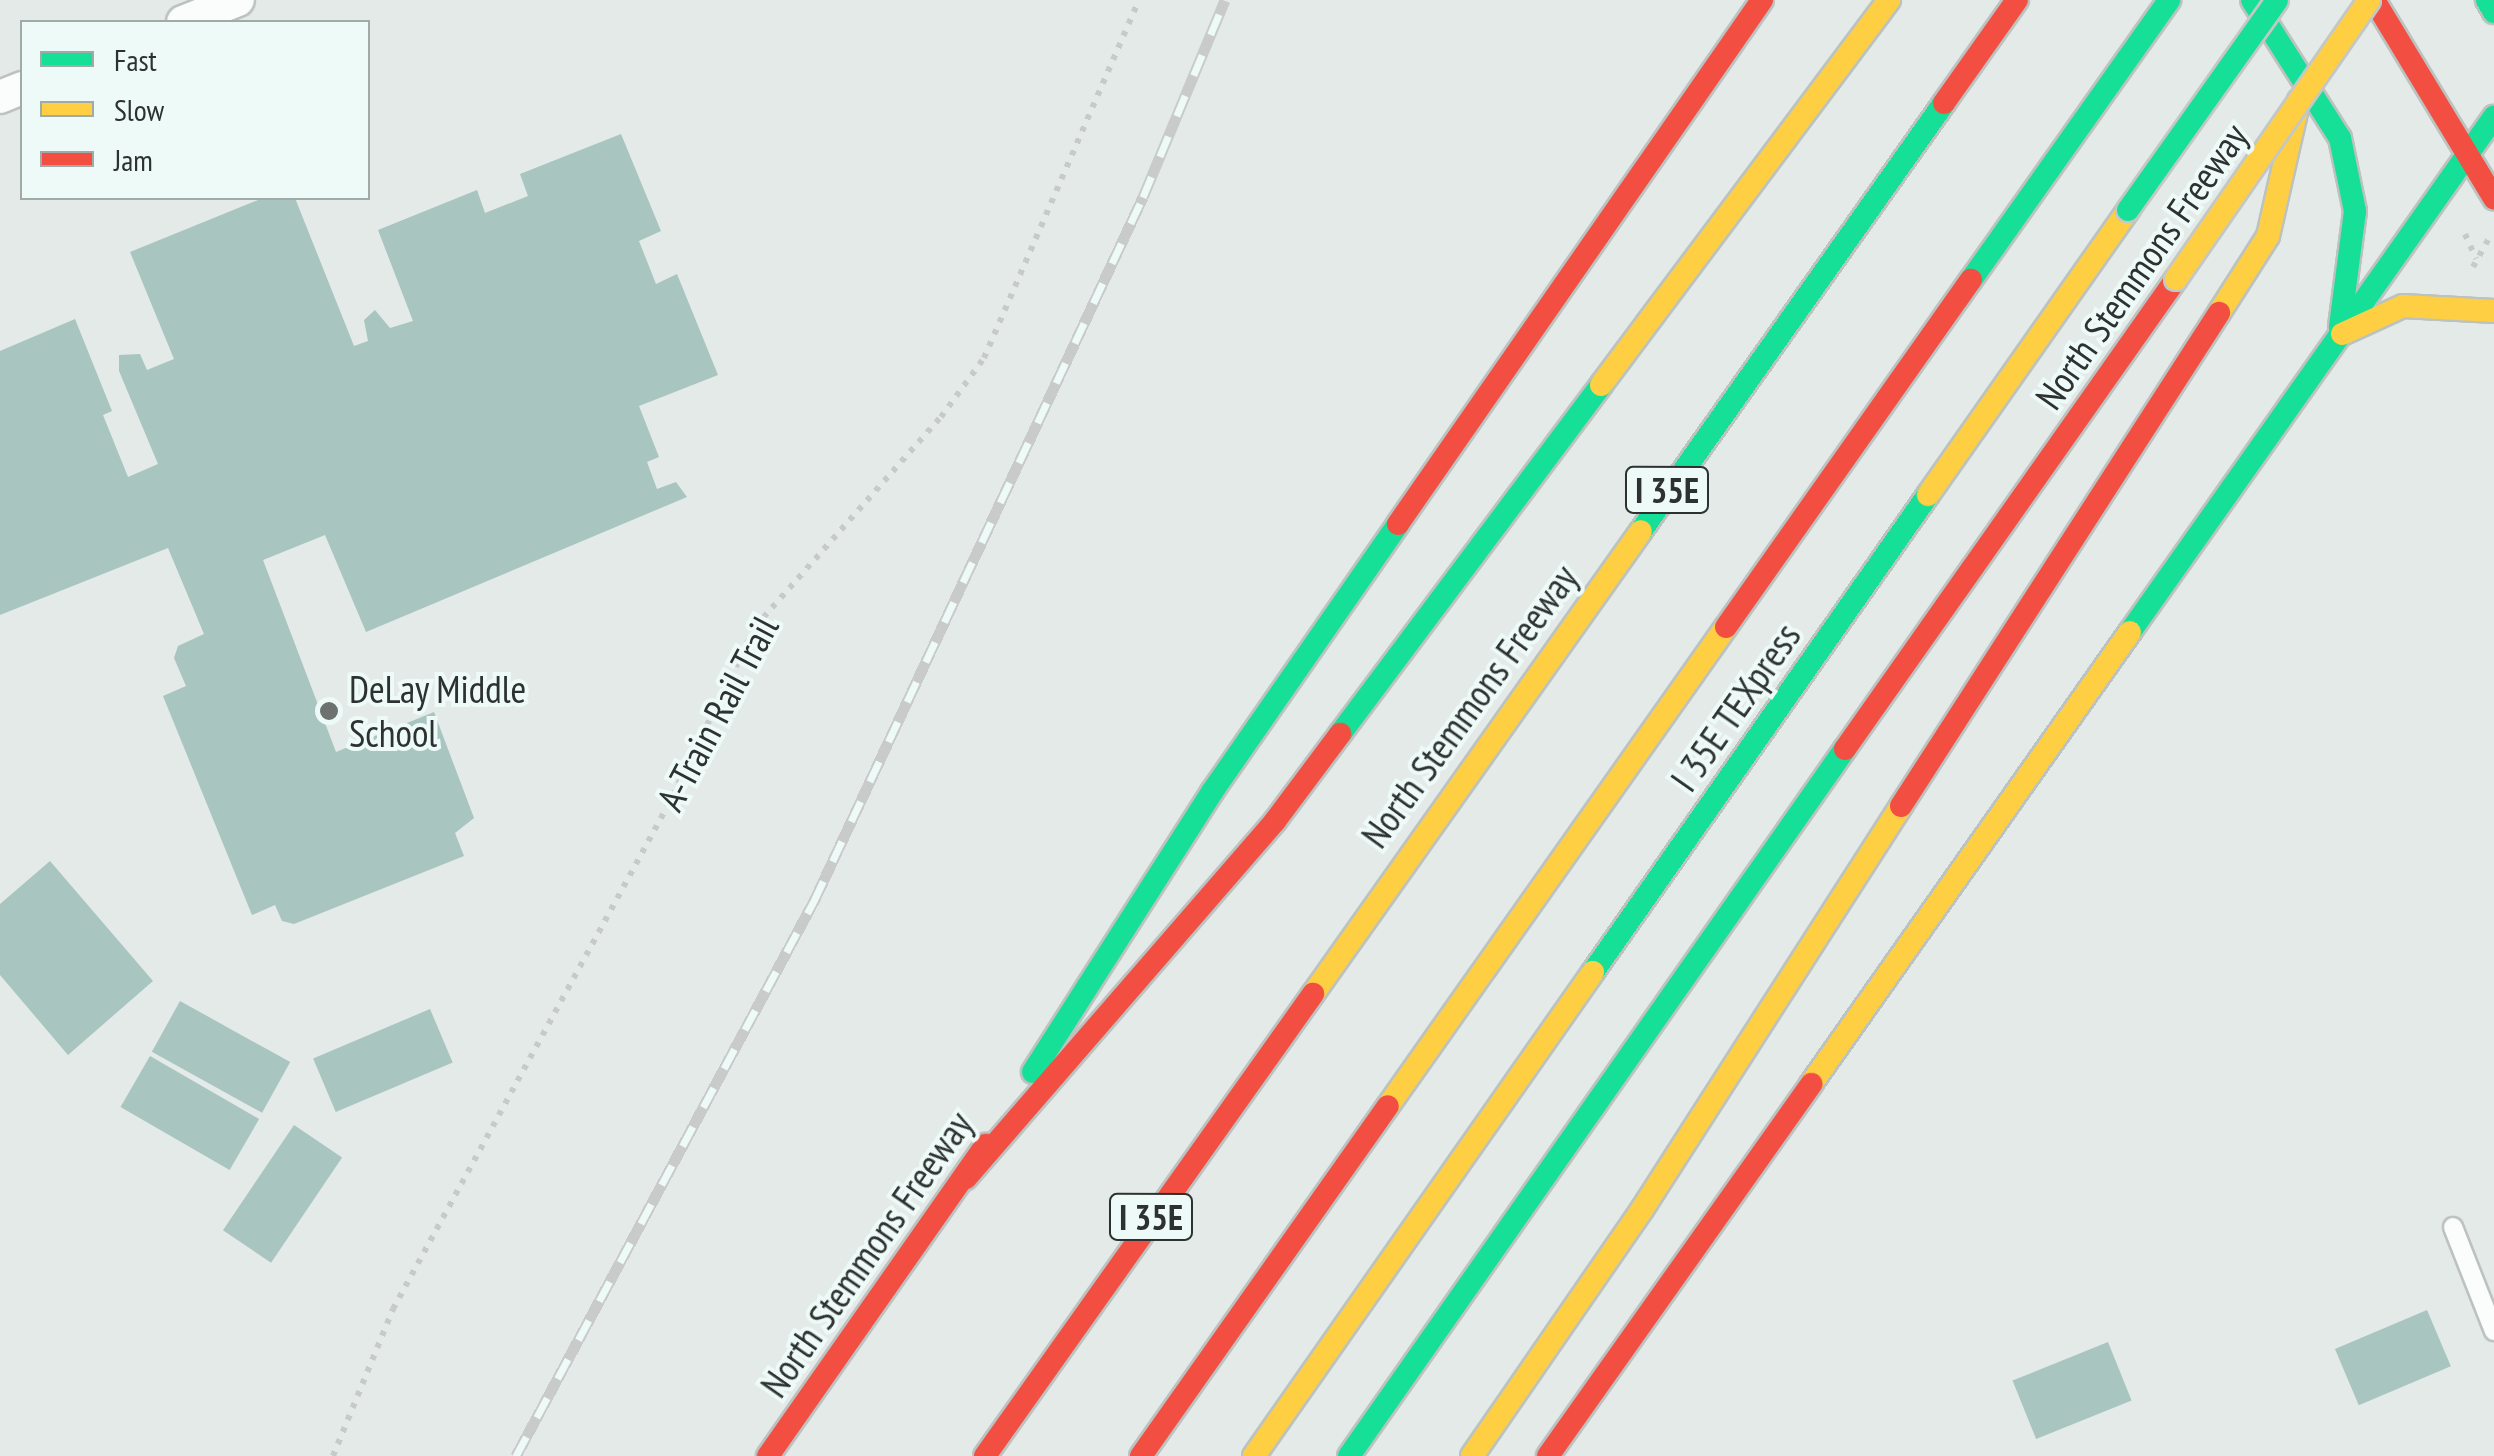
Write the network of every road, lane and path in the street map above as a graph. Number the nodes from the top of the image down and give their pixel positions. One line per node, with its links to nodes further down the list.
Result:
1 (238, 0): 12 (street)
2 (1139, 0): 26 (path, A-Train Rail Trail)
3 (1762, 0): 23 (main road, North Stemmons Freeway)
4 (1889, 0): 23 (main road)
5 (2169, 0): 29 (main road)
6 (2252, 0): 22 (main road)
7 (2277, 0): 30 (main road, I 35E TEXpress, bridge)
8 (2372, 0): 13 (main road, North Stemmons Freeway, bridge); 15 (main road)
9 (2487, 0): 11 (main road)
10 (2016, 2): 28 (main road, North Stemmons Freeway / I 35E)
11 (2494, 12)
12 (188, 20)
13 (2300, 98): 31 (main road, North Stemmons Freeway, bridge); 32 (main road)
14 (2494, 116): 15 (main road)
15 (2466, 156): 16 (main road); 22 (main road)
16 (2494, 198)
17 (2458, 221): 19 (path)
18 (2493, 231): 19 (path)
19 (2477, 260): 20 (path)
20 (2468, 277)
21 (2494, 311): 22 (main road)
22 (2339, 335): 33 (main road)
23 (966, 1178): 27 (main road, North Stemmons Freeway)
24 (2453, 1227): 25 (lane)
25 (2494, 1331)
26 (333, 1456)
27 (768, 1456)
28 (984, 1456)
29 (1141, 1456)
30 (1254, 1456)
31 (1349, 1456)
32 (1472, 1456)
33 (1548, 1456)

